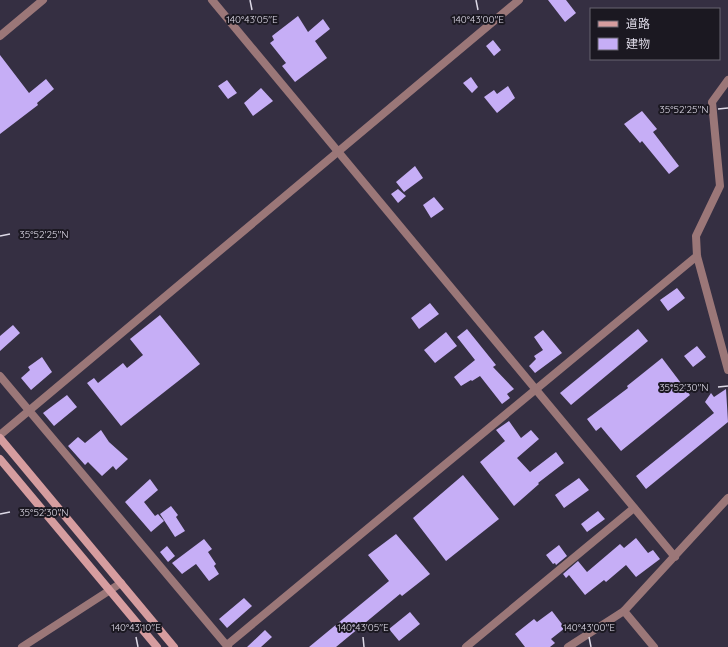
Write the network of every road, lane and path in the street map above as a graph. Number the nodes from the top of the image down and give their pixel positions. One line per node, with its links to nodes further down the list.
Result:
1 (43, 0): 4 (street)
2 (212, 0): 6 (street)
3 (519, 0): 6 (street)
4 (0, 36)
5 (728, 80): 7 (street)
6 (337, 152): 10 (street); 11 (street)
7 (697, 256): 8 (street); 10 (street)
8 (728, 370)
9 (0, 376): 11 (street)
10 (535, 389): 15 (street); 20 (street)
11 (29, 411): 12 (street); 20 (street)
12 (0, 437): 17 (main road)
13 (0, 459): 18 (main road)
14 (728, 499): 16 (street)
15 (634, 508): 16 (street); 24 (street)
16 (674, 557): 19 (street)
17 (121, 583): 18 (street); 23 (main road)
18 (110, 591): 21 (street); 22 (main road)
19 (624, 611): 25 (street); 26 (street)
20 (228, 646)
21 (22, 647)
22 (157, 647)
23 (174, 647)
24 (466, 647)
25 (568, 647)
26 (654, 647)

